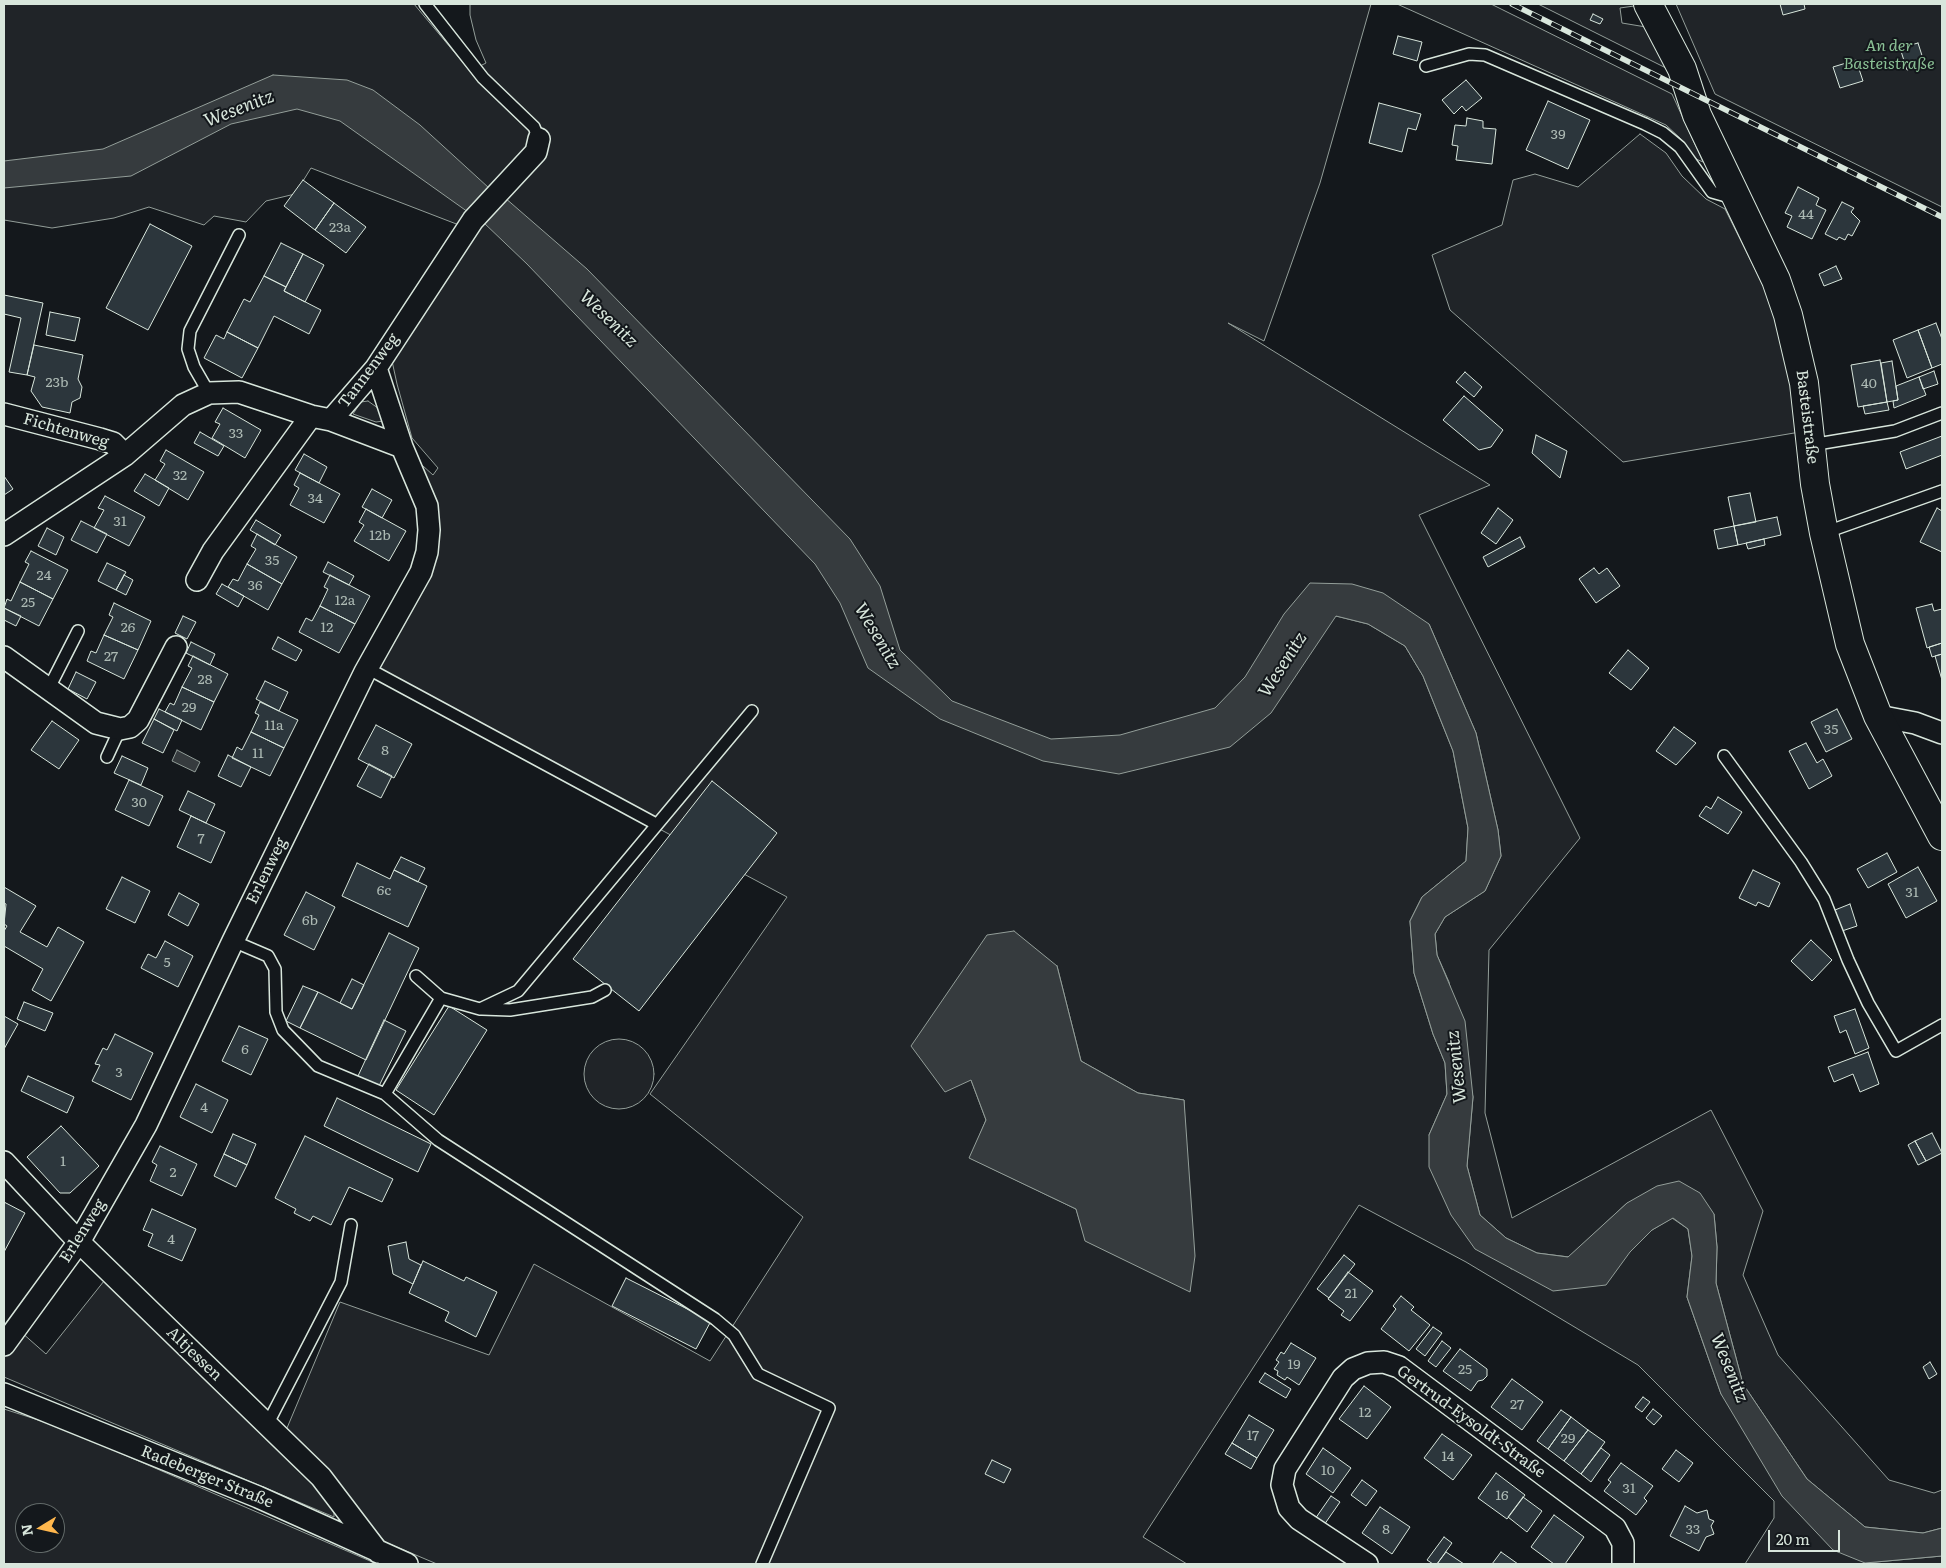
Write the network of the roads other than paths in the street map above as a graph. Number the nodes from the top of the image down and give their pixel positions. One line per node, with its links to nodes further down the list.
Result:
1 (425, 4): 4 (lane)
2 (1648, 4): 5 (main road, Basteistraße)
3 (1426, 66): 5 (lane)
4 (539, 139): 7 (street, Tannenweg)
5 (1735, 198): 12 (main road, Basteistraße)
6 (239, 234): 8 (lane)
7 (376, 368): 11 (street, Tannenweg); 13 (street, Erlenweg)
8 (209, 393): 11 (street); 14 (street)
9 (1942, 413): 12 (lane)
10 (4, 414): 14 (street, Fichtenweg)
11 (321, 418): 13 (street); 18 (street, Tannenweg)
12 (1811, 445): 16 (main road, Basteistraße)
13 (402, 447): 22 (street, Erlenweg)
14 (125, 455): 17 (street)
15 (1942, 491): 16 (lane)
16 (1824, 532): 25 (main road, Basteistraße)
17 (4, 535)
18 (197, 580)
19 (78, 631): 23 (lane)
20 (176, 647): 26 (street)
21 (4, 657): 23 (street)
22 (367, 668): 30 (lane); 32 (street, Erlenweg)
23 (48, 690): 26 (street)
24 (752, 711): 30 (lane)
25 (1878, 716): 27 (street); 31 (main road, Basteistraße)
26 (120, 729): 29 (lane)
27 (1942, 734)
28 (1724, 756): 37 (lane)
29 (107, 757)
30 (656, 824): 36 (lane)
31 (1942, 836)
32 (233, 941): 38 (lane); 41 (street, Erlenweg)
33 (416, 976): 35 (lane)
34 (605, 990): 36 (lane)
35 (442, 998): 36 (lane); 38 (lane)
36 (480, 1009)
37 (1942, 1025)
38 (385, 1094): 47 (lane)
39 (4, 1162): 41 (street, Altjessen)
40 (351, 1225): 44 (lane)
41 (79, 1242): 42 (street, Erlenweg); 44 (street, Altjessen)
42 (4, 1345)
43 (4, 1394): 45 (street, Radeberger Straße)
44 (267, 1425): 45 (street, Altjessen)
45 (378, 1552): 46 (street, Radeberger Straße)
46 (407, 1564)
47 (762, 1564)
48 (1367, 1564): 49 (street, Gertrud-Eysoldt-Straße)
49 (1623, 1564)

